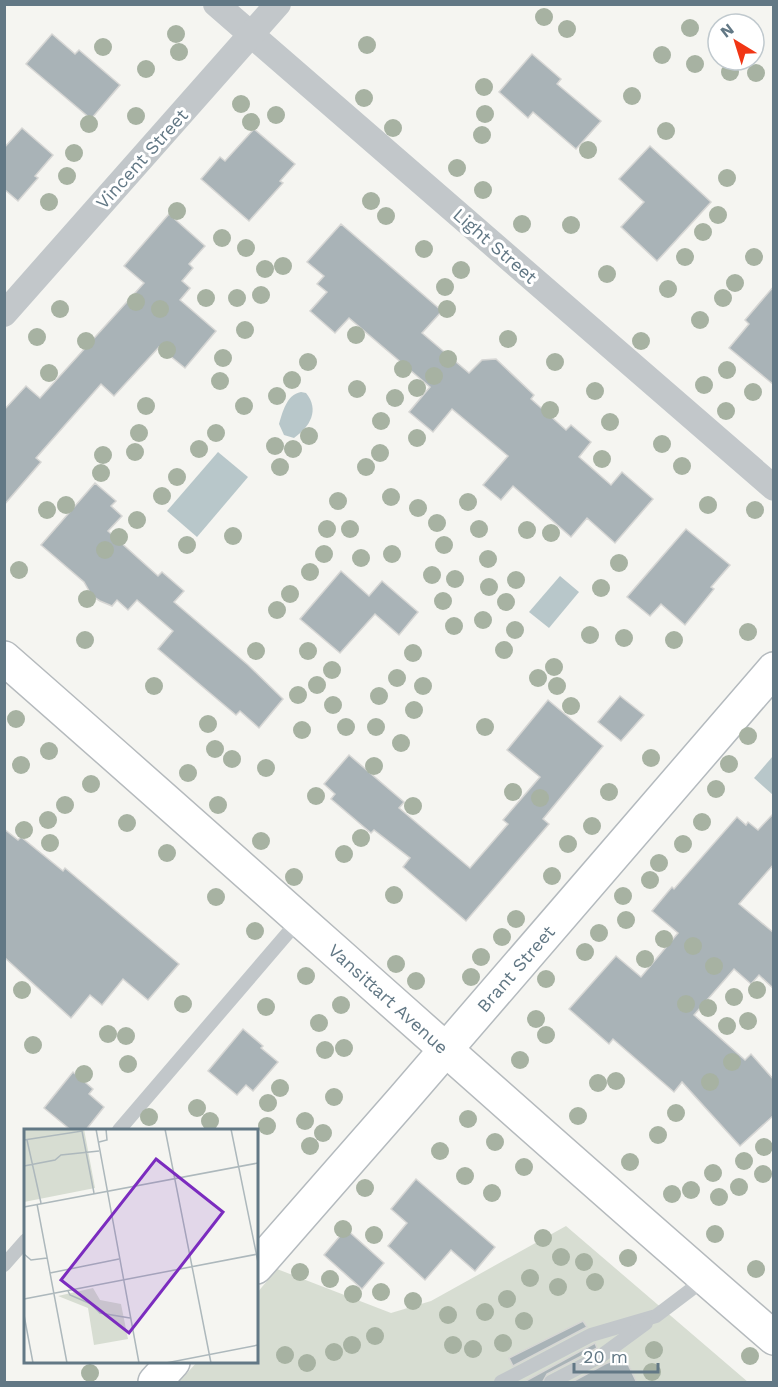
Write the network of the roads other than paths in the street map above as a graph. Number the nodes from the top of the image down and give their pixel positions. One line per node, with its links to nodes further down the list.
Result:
1 (216, 4): 3 (street, Light Street)
2 (278, 4): 3 (street, Vincent Street)
3 (252, 35): 4 (street, Vincent Street); 5 (street, Light Street)
4 (4, 314)
5 (774, 488)
6 (4, 658): 8 (main road, Vansittart Avenue)
7 (774, 669): 9 (main road, Brant Street)
8 (300, 919): 9 (main road, Vansittart Avenue); 10 (lane)
9 (446, 1051): 13 (main road, Brant Street); 14 (main road, Vansittart Avenue)
10 (121, 1129)
11 (24, 1242): 12 (lane)
12 (4, 1265)
13 (258, 1265)
14 (705, 1279): 15 (lane); 16 (main road, Vansittart Avenue)
15 (656, 1316): 19 (lane); 20 (lane)
16 (774, 1338)
17 (172, 1363): 18 (main road)
18 (155, 1383)
19 (501, 1383)
20 (551, 1383)

